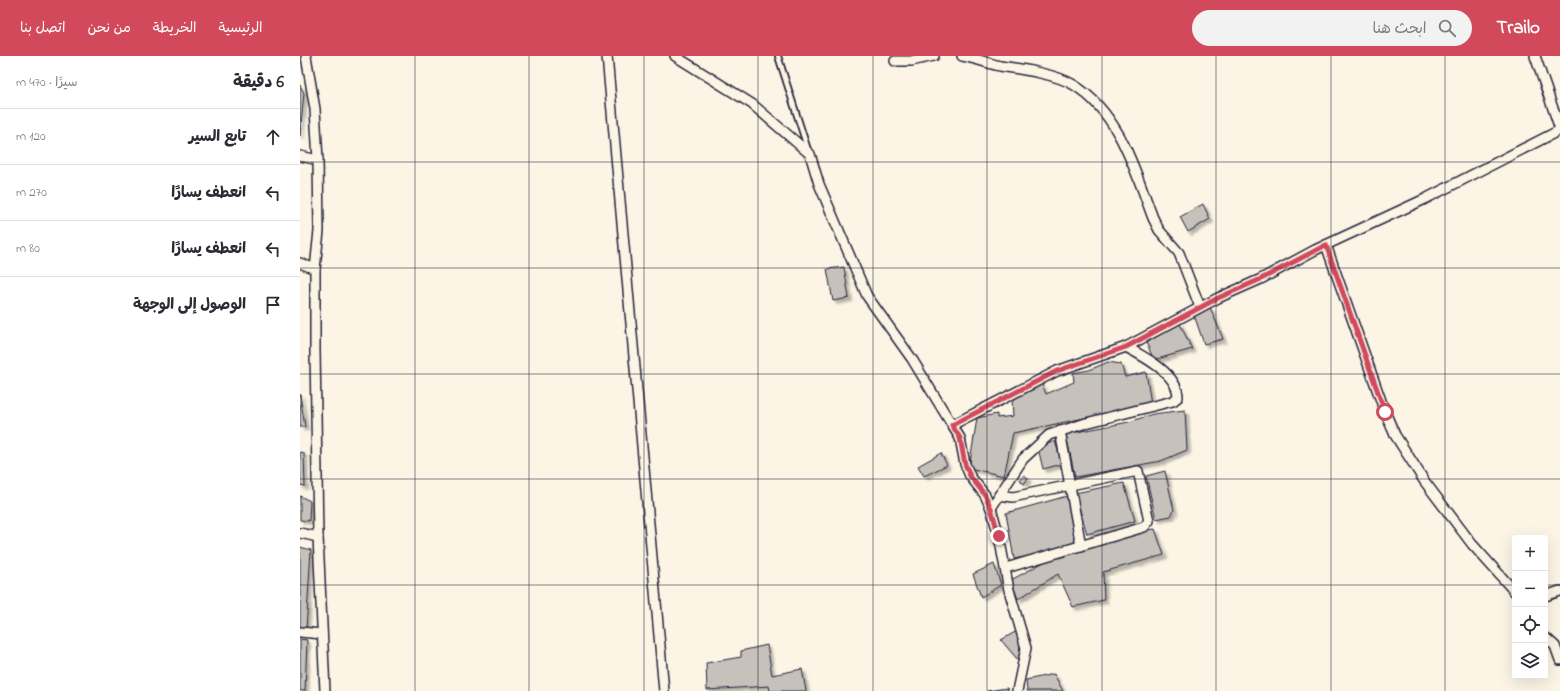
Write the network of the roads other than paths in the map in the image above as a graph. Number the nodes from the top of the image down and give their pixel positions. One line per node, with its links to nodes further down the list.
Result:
1 (306, 56): 12 (street)
2 (607, 56): 35 (street)
3 (675, 56): 10 (street)
4 (778, 56): 10 (lane)
5 (934, 56): 8 (street)
6 (962, 56): 16 (street)
7 (1535, 56): 9 (street)
8 (895, 61)
9 (1560, 130): 13 (street)
10 (810, 154): 18 (street)
11 (300, 156): 12 (street)
12 (318, 160): 15 (street)
13 (1326, 245): 16 (street); 27 (street)
14 (300, 263): 15 (street)
15 (315, 269): 24 (street)
16 (1200, 307): 17 (street)
17 (1126, 347): 18 (street); 19 (street)
18 (952, 425): 22 (street)
19 (1060, 431): 20 (street); 21 (street)
20 (1070, 485): 21 (street); 25 (street); 25 (street)
21 (999, 495): 22 (street)
22 (991, 508): 26 (street)
23 (300, 533): 24 (street)
24 (318, 536): 31 (street)
25 (1081, 546): 26 (street)
26 (1006, 568): 36 (street)
27 (1512, 589)
28 (1560, 591): 29 (street)
29 (1548, 595)
30 (300, 632): 31 (street)
31 (322, 634): 34 (street)
32 (1548, 640): 33 (street)
33 (1560, 660)
34 (325, 691)
35 (664, 691)
36 (1017, 691)

